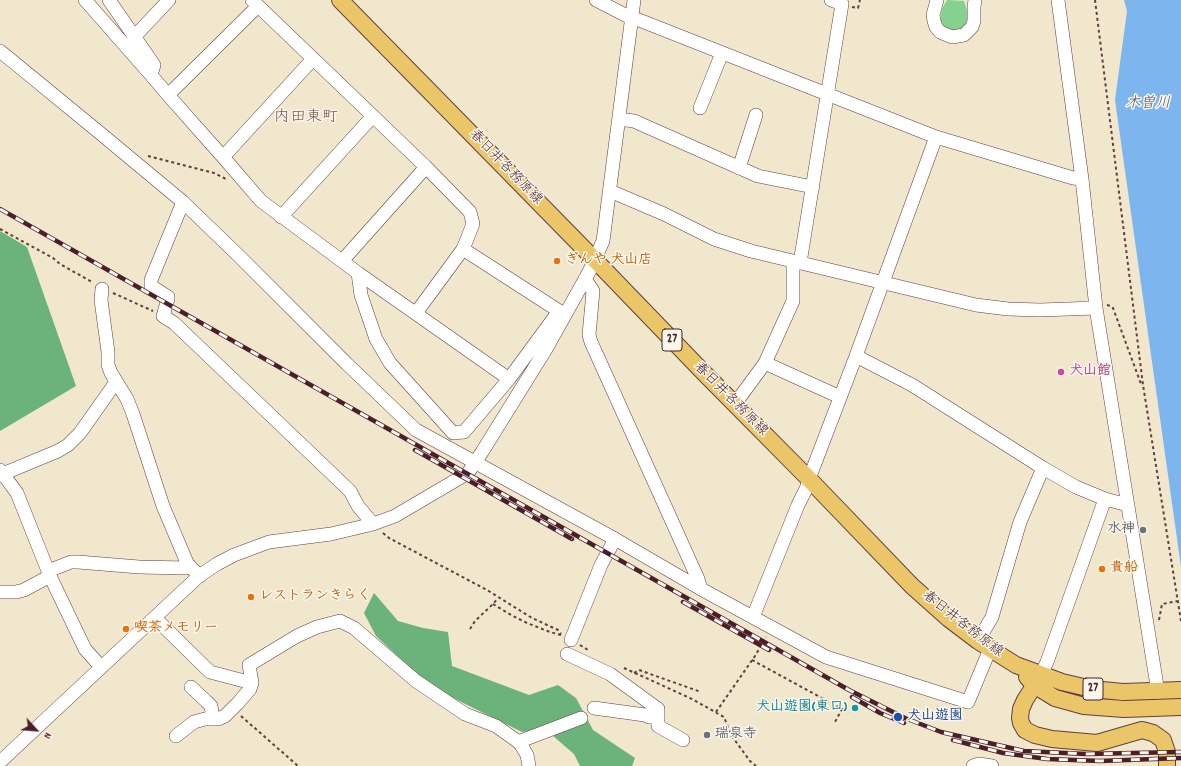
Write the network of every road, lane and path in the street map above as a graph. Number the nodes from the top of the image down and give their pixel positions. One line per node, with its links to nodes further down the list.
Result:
1 (85, 0): 18 (street)
2 (109, 0): 14 (street)
3 (169, 0): 14 (street)
4 (340, 0): 38 (main road, 春日井各務原線 / 27)
5 (596, 0): 13 (street)
6 (634, 0): 13 (street)
7 (831, 0): 20 (street)
8 (937, 0): 9 (street)
9 (975, 0)
10 (1058, 0): 30 (street)
11 (1095, 0): 53 (path)
12 (255, 3): 17 (street); 19 (street)
13 (632, 18): 16 (street); 24 (street)
14 (135, 36): 18 (street)
15 (0, 51): 34 (street)
16 (722, 53): 20 (street); 21 (street)
17 (313, 59): 23 (street); 27 (street)
18 (151, 75): 19 (street)
19 (168, 95): 27 (street)
20 (828, 95): 25 (street); 32 (street)
21 (700, 108)
22 (756, 115): 29 (street)
23 (373, 116): 28 (street); 35 (street)
24 (619, 118): 29 (street); 33 (street)
25 (936, 137): 30 (street); 43 (street)
26 (142, 155): 31 (path)
27 (224, 157): 35 (street)
28 (426, 167): 37 (street); 39 (street)
29 (739, 168): 32 (street)
30 (1082, 179): 45 (street)
31 (228, 180)
32 (813, 187): 40 (street)
33 (610, 191): 38 (street); 40 (street)
34 (183, 202): 48 (street); 56 (street)
35 (281, 217): 39 (street)
36 (0, 229): 44 (path)
37 (463, 249): 46 (street); 47 (street)
38 (595, 260): 42 (street); 55 (main road, 春日井各務原線 / 27)
39 (342, 261): 41 (street)
40 (797, 262): 43 (street); 50 (street)
41 (358, 273): 46 (street); 51 (street)
42 (585, 279): 47 (street); 67 (street)
43 (883, 282): 45 (street); 49 (street)
44 (102, 288): 48 (path); 52 (street)
45 (1102, 307): 53 (path); 61 (street)
46 (416, 313): 51 (street)
47 (562, 313): 51 (street); 56 (street)
48 (164, 316): 62 (street)
49 (856, 356): 54 (street); 57 (street)
50 (765, 363): 54 (street); 55 (street)
51 (509, 379)
52 (116, 382): 58 (street); 64 (street)
53 (1143, 384): 70 (path)
54 (840, 397): 59 (street)
55 (734, 404): 59 (main road, 春日井各務原線 / 27)
56 (475, 463): 62 (street); 63 (street)
57 (1043, 468): 60 (street); 79 (street)
58 (1, 473): 65 (street)
59 (809, 479): 72 (street); 79 (main road, 春日井各務原線 / 27)
60 (1105, 499): 61 (street); 84 (street)
61 (1128, 504): 89 (street)
62 (373, 524): 66 (street)
63 (615, 539): 67 (street); 78 (street)
64 (190, 566): 65 (street); 66 (street)
65 (49, 573): 68 (street); 82 (street)
66 (200, 576): 73 (street)
67 (701, 588): 72 (street)
68 (0, 592)
69 (498, 598): 71 (path)
70 (1178, 601): 74 (path); 75 (path)
71 (493, 604): 77 (path); 78 (path)
72 (753, 617): 76 (street)
73 (155, 618): 82 (street); 86 (street)
74 (1181, 621)
75 (1159, 625)
76 (771, 627): 79 (street); 81 (path)
77 (470, 629)
78 (568, 639): 80 (street)
79 (984, 645): 84 (main road, 春日井各務原線 / 27)
80 (567, 654): 85 (street); 96 (street)
81 (752, 660): 92 (path); 97 (path)
82 (101, 667): 101 (street)
83 (634, 673): 88 (path)
84 (1037, 680): 89 (main road, 春日井各務原線 / 27); 90 (main road, 春日井各務原線 / 27); 106 (main road)
85 (607, 682)
86 (252, 683): 94 (street); 100 (street)
87 (191, 687): 94 (street)
88 (701, 692)
89 (1158, 692): 90 (main road, 春日井各務原線 / 27)
90 (1178, 699)
91 (594, 708): 96 (street)
92 (716, 712)
93 (242, 717): 102 (path)
94 (211, 718): 98 (street)
95 (581, 718): 100 (street)
96 (649, 720): 99 (street)
97 (835, 722)
98 (176, 736)
99 (683, 740)
100 (518, 742): 103 (street)
101 (0, 762)
102 (298, 766)
103 (529, 766)
104 (973, 766): 105 (street)
105 (992, 766)
106 (1167, 766)

